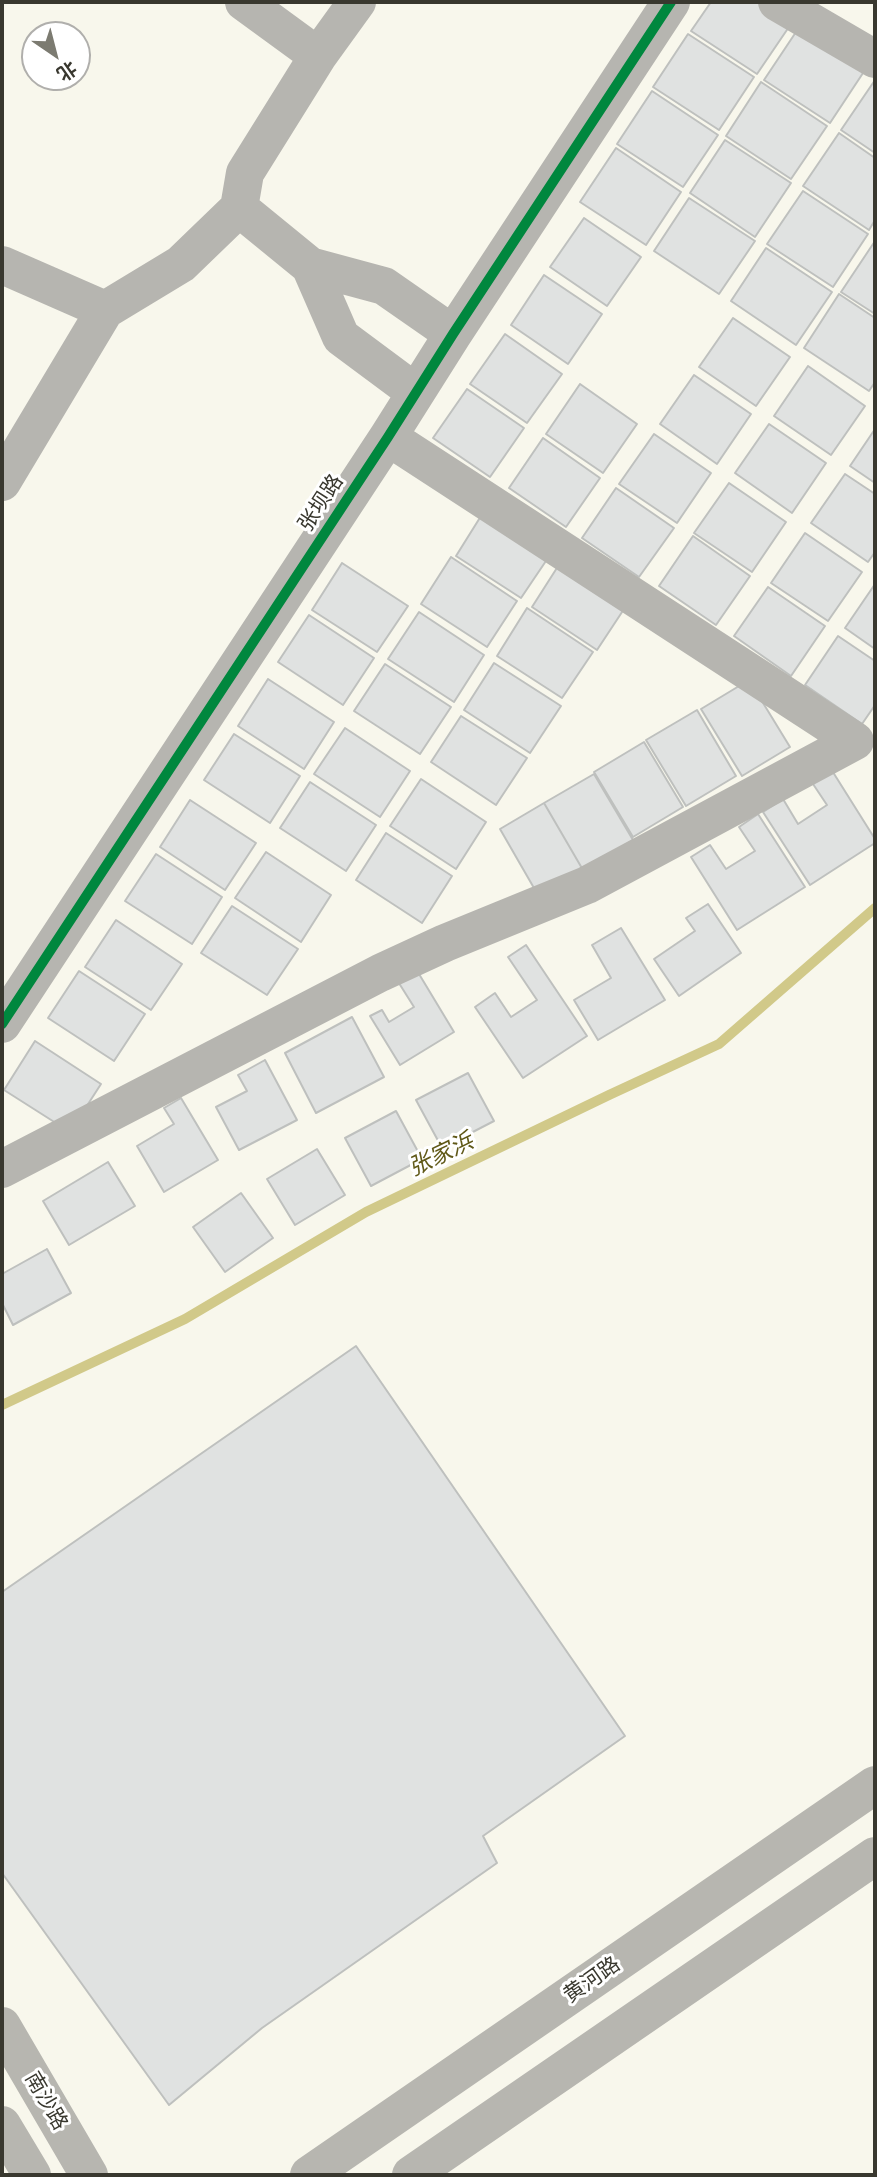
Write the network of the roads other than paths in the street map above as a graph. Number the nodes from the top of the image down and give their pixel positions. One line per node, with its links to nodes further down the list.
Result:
1 (244, 2): 5 (street)
2 (356, 2): 5 (street)
3 (671, 2): 11 (street, 张坝路)
4 (778, 2): 6 (street)
5 (318, 56): 7 (street)
6 (875, 59)
7 (239, 208): 9 (street); 10 (street)
8 (2, 265): 10 (street)
9 (310, 266): 11 (street); 12 (street)
10 (106, 310): 14 (street)
11 (453, 334): 12 (street, 张坝路)
12 (415, 392): 13 (street, 张坝路)
13 (388, 437): 15 (street, 张坝路); 16 (street)
14 (2, 482)
15 (2, 1024)
16 (2, 1169)
17 (875, 1785): 23 (main road, 黄河路)
18 (875, 1856): 24 (main road)
19 (2, 2026): 22 (main road, 南沙路)
20 (2, 2125): 21 (main road)
21 (32, 2175)
22 (89, 2175)
23 (309, 2175)
24 (411, 2175)

